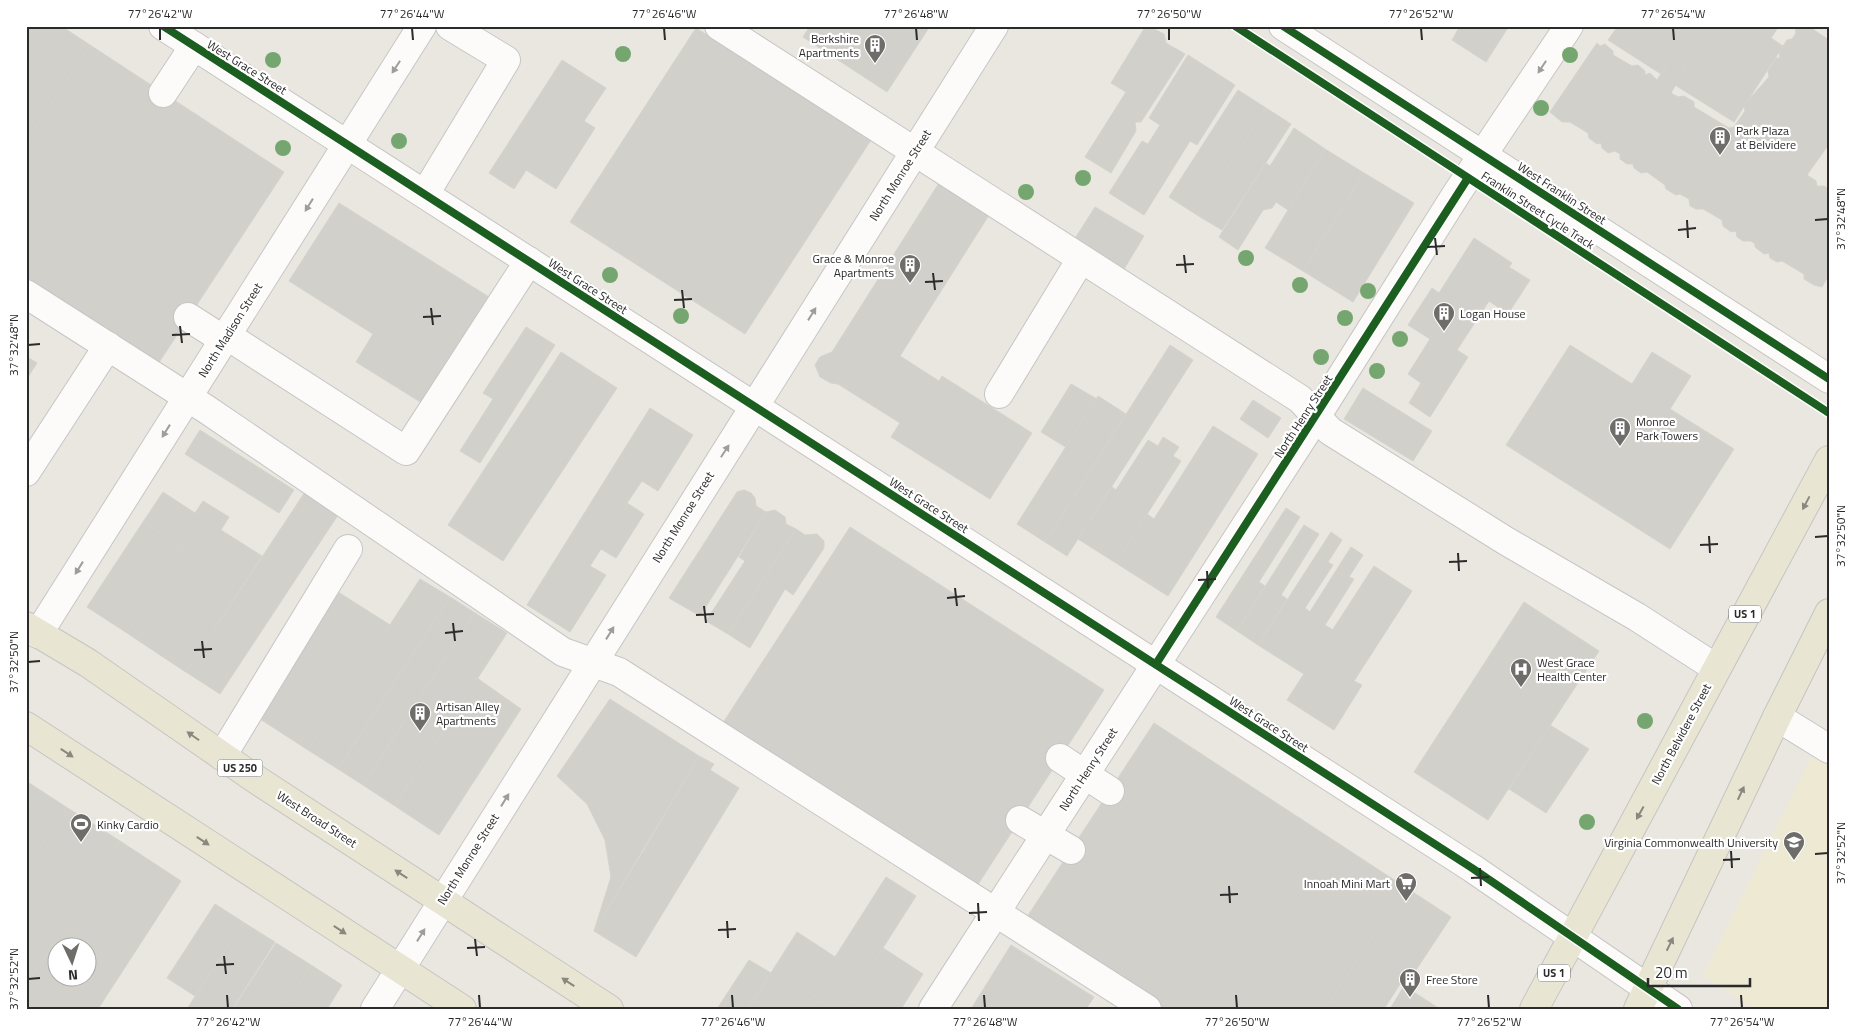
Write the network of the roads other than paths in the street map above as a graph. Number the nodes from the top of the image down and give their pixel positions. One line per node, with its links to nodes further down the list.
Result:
1 (163, 26): 8 (street, West Grace Street)
2 (422, 26): 10 (street, North Madison Street, one-way to 10)
3 (450, 26): 13 (street)
4 (719, 26): 11 (street)
5 (994, 26): 11 (street, North Monroe Street)
6 (1283, 26): 12 (street, West Franklin Street)
7 (1569, 26): 12 (street, North Henry Street, one-way to 12)
8 (194, 46): 9 (street); 10 (street, West Grace Street)
9 (163, 93)
10 (348, 144): 13 (street, West Grace Street); 18 (street, North Madison Street, one-way to 18)
11 (915, 152): 14 (street); 23 (street, North Monroe Street, one-way to 11)
12 (1482, 156): 20 (street, West Franklin Street); 24 (street, North Henry Street)
13 (424, 194): 15 (street, West Grace Street)
14 (1081, 259): 21 (street); 24 (street)
15 (529, 261): 18 (street); 23 (street, West Grace Street)
16 (26, 294): 19 (street)
17 (188, 318): 18 (street)
18 (225, 338): 22 (street, North Madison Street)
19 (108, 346): 22 (street); 26 (street)
20 (1829, 379)
21 (999, 394)
22 (188, 397): 29 (street, North Madison Street, one-way to 29); 30 (street)
23 (754, 406): 30 (street, North Monroe Street, one-way to 23); 31 (street, West Grace Street)
24 (1316, 416): 31 (street, North Henry Street); 32 (street)
25 (1829, 460): 32 (main road, North Belvidere Street / US 1, one-way to 32)
26 (26, 472)
27 (348, 549): 36 (street)
28 (1829, 613): 33 (main road)
29 (32, 630): 36 (main road, West Broad Street / US 250, one-way to 29)
30 (592, 662): 43 (street, North Monroe Street, one-way to 30); 44 (street)
31 (1156, 664): 38 (street, North Henry Street); 45 (street, West Grace Street)
32 (1716, 668): 45 (main road, North Belvidere Street / US 1, one-way to 45)
33 (1777, 717): 35 (street); 47 (main road, one-way to 33)
34 (26, 726): 46 (main road, one-way to 46)
35 (1829, 749)
36 (222, 756): 43 (main road, West Broad Street / US 250, one-way to 36)
37 (1060, 758): 38 (street)
38 (1084, 774): 39 (street); 41 (street, North Henry Street)
39 (1110, 791)
40 (1020, 820): 41 (street)
41 (1046, 835): 42 (street); 44 (street, North Henry Street)
42 (1071, 850)
43 (442, 901): 46 (street, North Monroe Street, one-way to 43); 51 (main road, West Broad Street / US 250, one-way to 43)
44 (996, 912): 48 (street); 52 (street, North Henry Street)
45 (1574, 936): 47 (street, West Grace Street); 53 (main road, North Belvidere Street / US 1)
46 (400, 969): 49 (street, North Monroe Street); 50 (main road)
47 (1643, 998): 54 (street, West Grace Street)
48 (1129, 1004)
49 (375, 1009)
50 (462, 1009)
51 (609, 1009)
52 (933, 1009)
53 (1534, 1009)
54 (1678, 1009)

